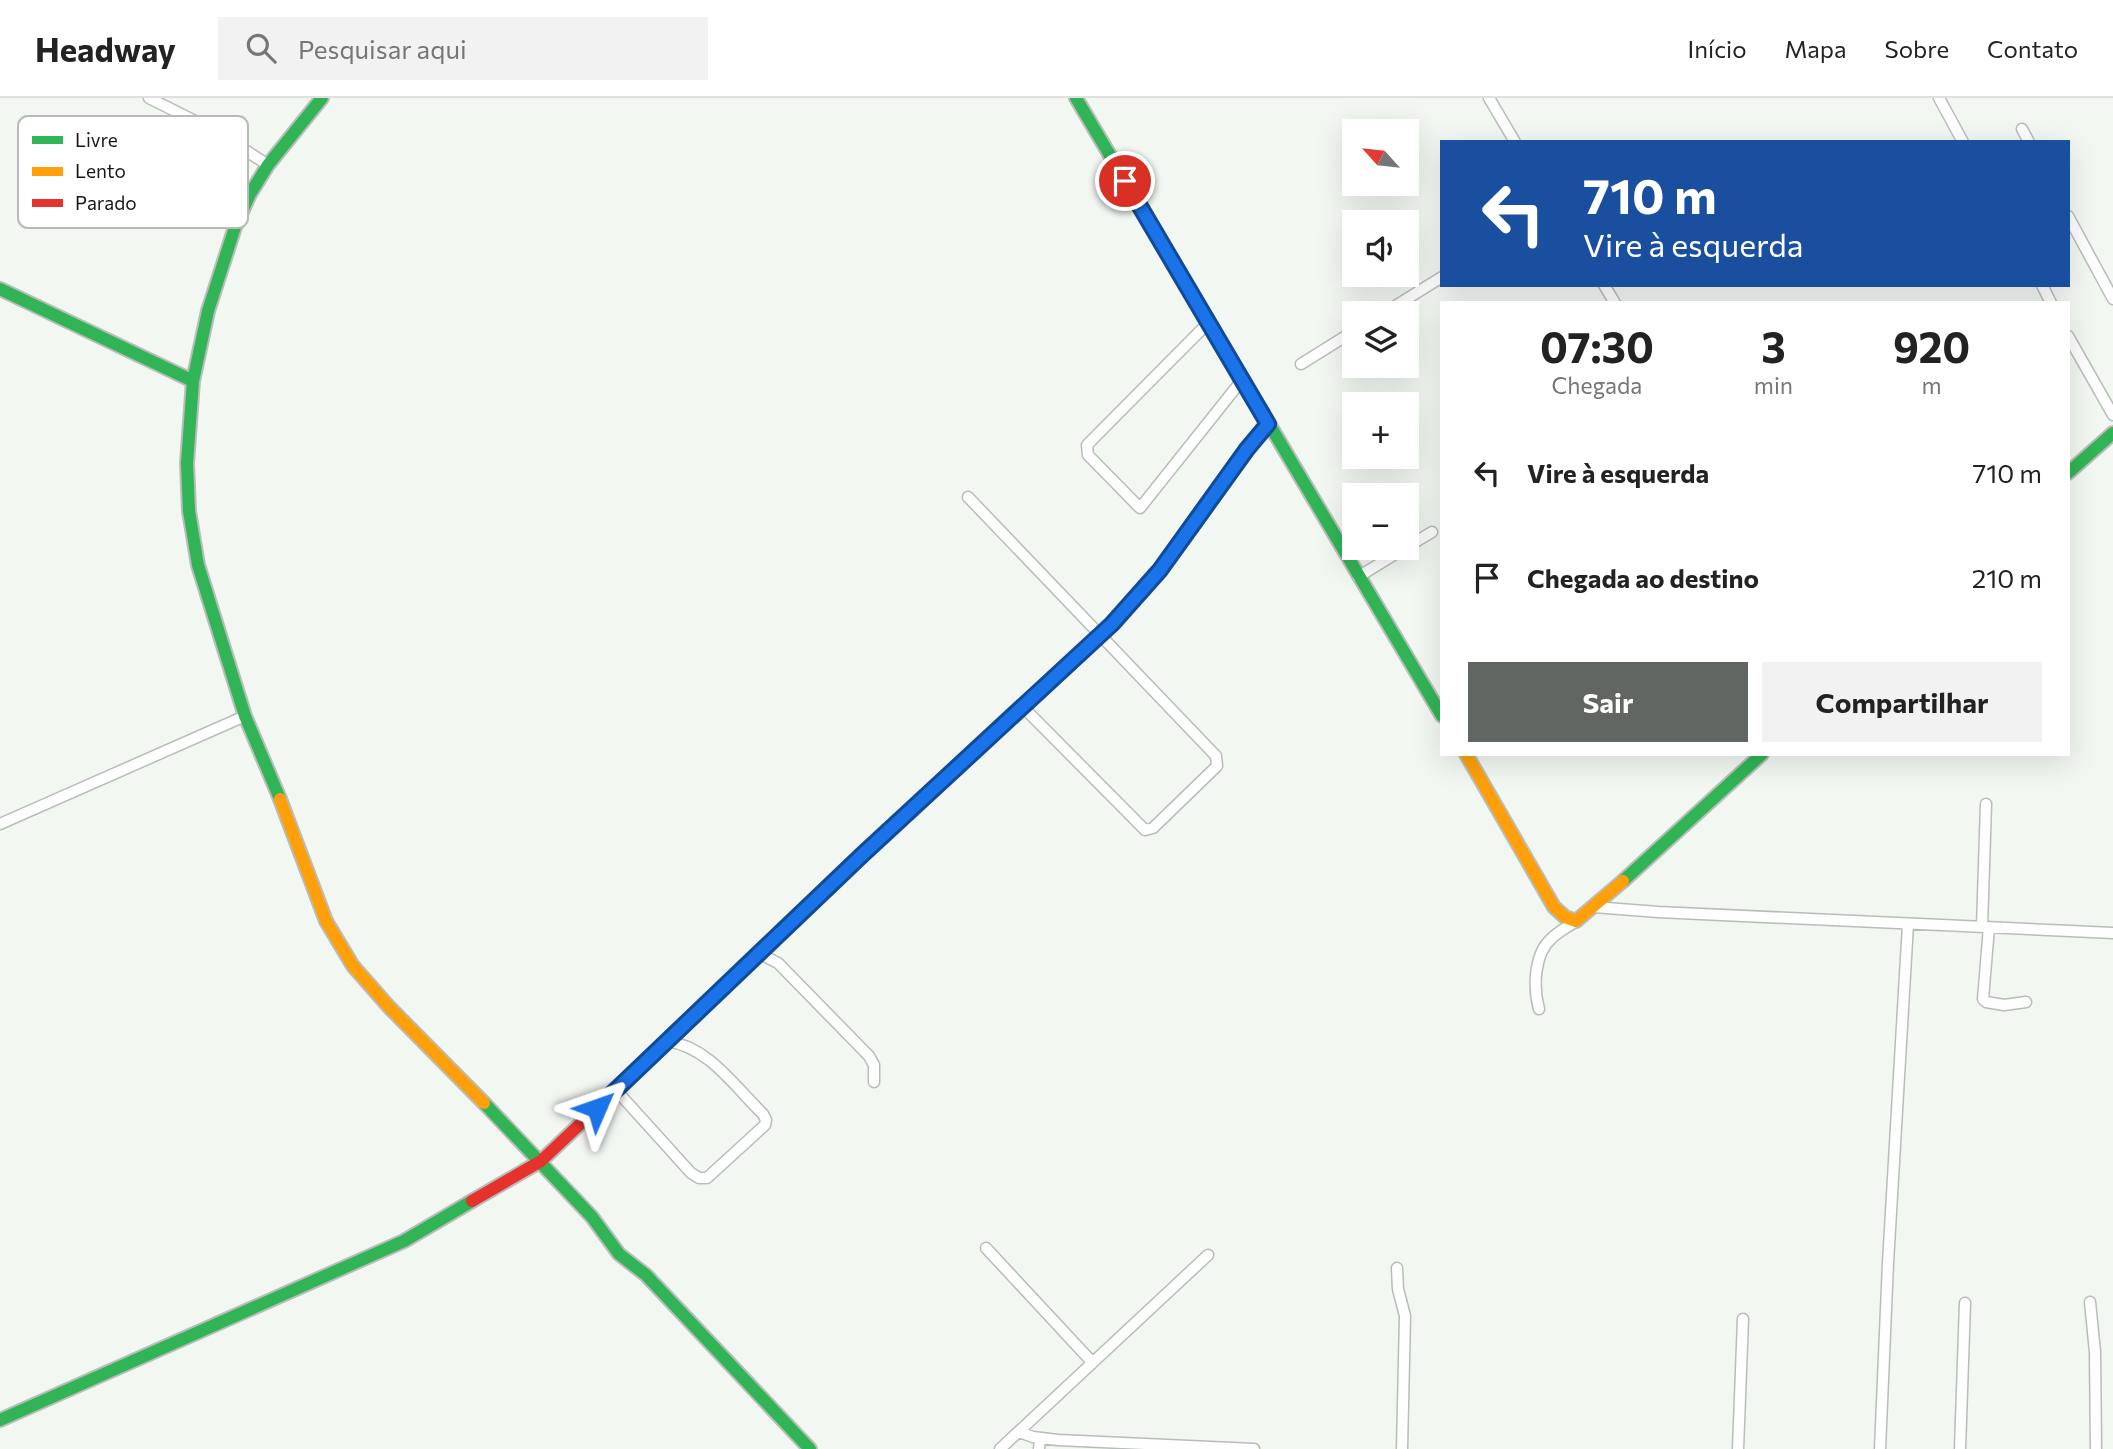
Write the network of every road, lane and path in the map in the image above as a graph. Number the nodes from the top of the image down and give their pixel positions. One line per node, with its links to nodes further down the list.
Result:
1 (149, 98): 6 (street)
2 (322, 98): 12 (street)
3 (1076, 98): 20 (street)
4 (1489, 98): 8 (street)
5 (1939, 98): 9 (street)
6 (185, 116)
7 (2022, 129): 10 (street)
8 (1513, 140)
9 (1962, 140)
10 (2028, 140)
11 (248, 152): 12 (street)
12 (268, 165): 13 (street)
13 (248, 198)
14 (2070, 220): 18 (street)
15 (235, 228): 25 (street)
16 (1440, 278): 19 (street)
17 (0, 289): 25 (street)
18 (2113, 299)
19 (1403, 301)
20 (1208, 323): 24 (street); 24 (street)
21 (1342, 338): 23 (street)
22 (2070, 340): 26 (street)
23 (1301, 364)
24 (1242, 380): 27 (street)
25 (193, 381): 38 (street)
26 (2113, 415)
27 (1268, 424): 34 (street); 35 (street)
28 (2113, 433): 29 (street)
29 (2070, 471)
30 (968, 497): 35 (street)
31 (1433, 532): 32 (street)
32 (1419, 540)
33 (1385, 560): 34 (street)
34 (1358, 577): 37 (street)
35 (1100, 635): 36 (street); 36 (street)
36 (1023, 707): 48 (street)
37 (1440, 713)
38 (245, 716): 42 (street); 54 (street)
39 (1467, 756): 44 (street)
40 (1760, 756): 43 (street)
41 (1986, 804): 46 (street)
42 (0, 824)
43 (1594, 907): 44 (street); 45 (street)
44 (1576, 921): 50 (street)
45 (1908, 924): 46 (street); 71 (street)
46 (1985, 927): 47 (street); 49 (street)
47 (2113, 933)
48 (758, 953): 51 (street); 52 (street)
49 (2026, 1002)
50 (1539, 1009)
51 (667, 1041): 53 (street); 53 (street)
52 (874, 1082)
53 (616, 1090): 54 (street)
54 (541, 1161): 62 (street); 65 (street)
55 (986, 1248): 61 (street)
56 (1208, 1255): 61 (street)
57 (1397, 1268): 69 (street)
58 (2090, 1302): 73 (street)
59 (1965, 1303): 72 (street)
60 (1744, 1319): 70 (street)
61 (1092, 1363): 63 (street)
62 (0, 1420)
63 (1018, 1432): 64 (street); 66 (street)
64 (1040, 1438): 67 (street); 68 (street)
65 (810, 1449)
66 (1000, 1449)
67 (1039, 1449)
68 (1254, 1449)
69 (1402, 1449)
70 (1738, 1449)
71 (1880, 1449)
72 (1960, 1449)
73 (2096, 1449)

